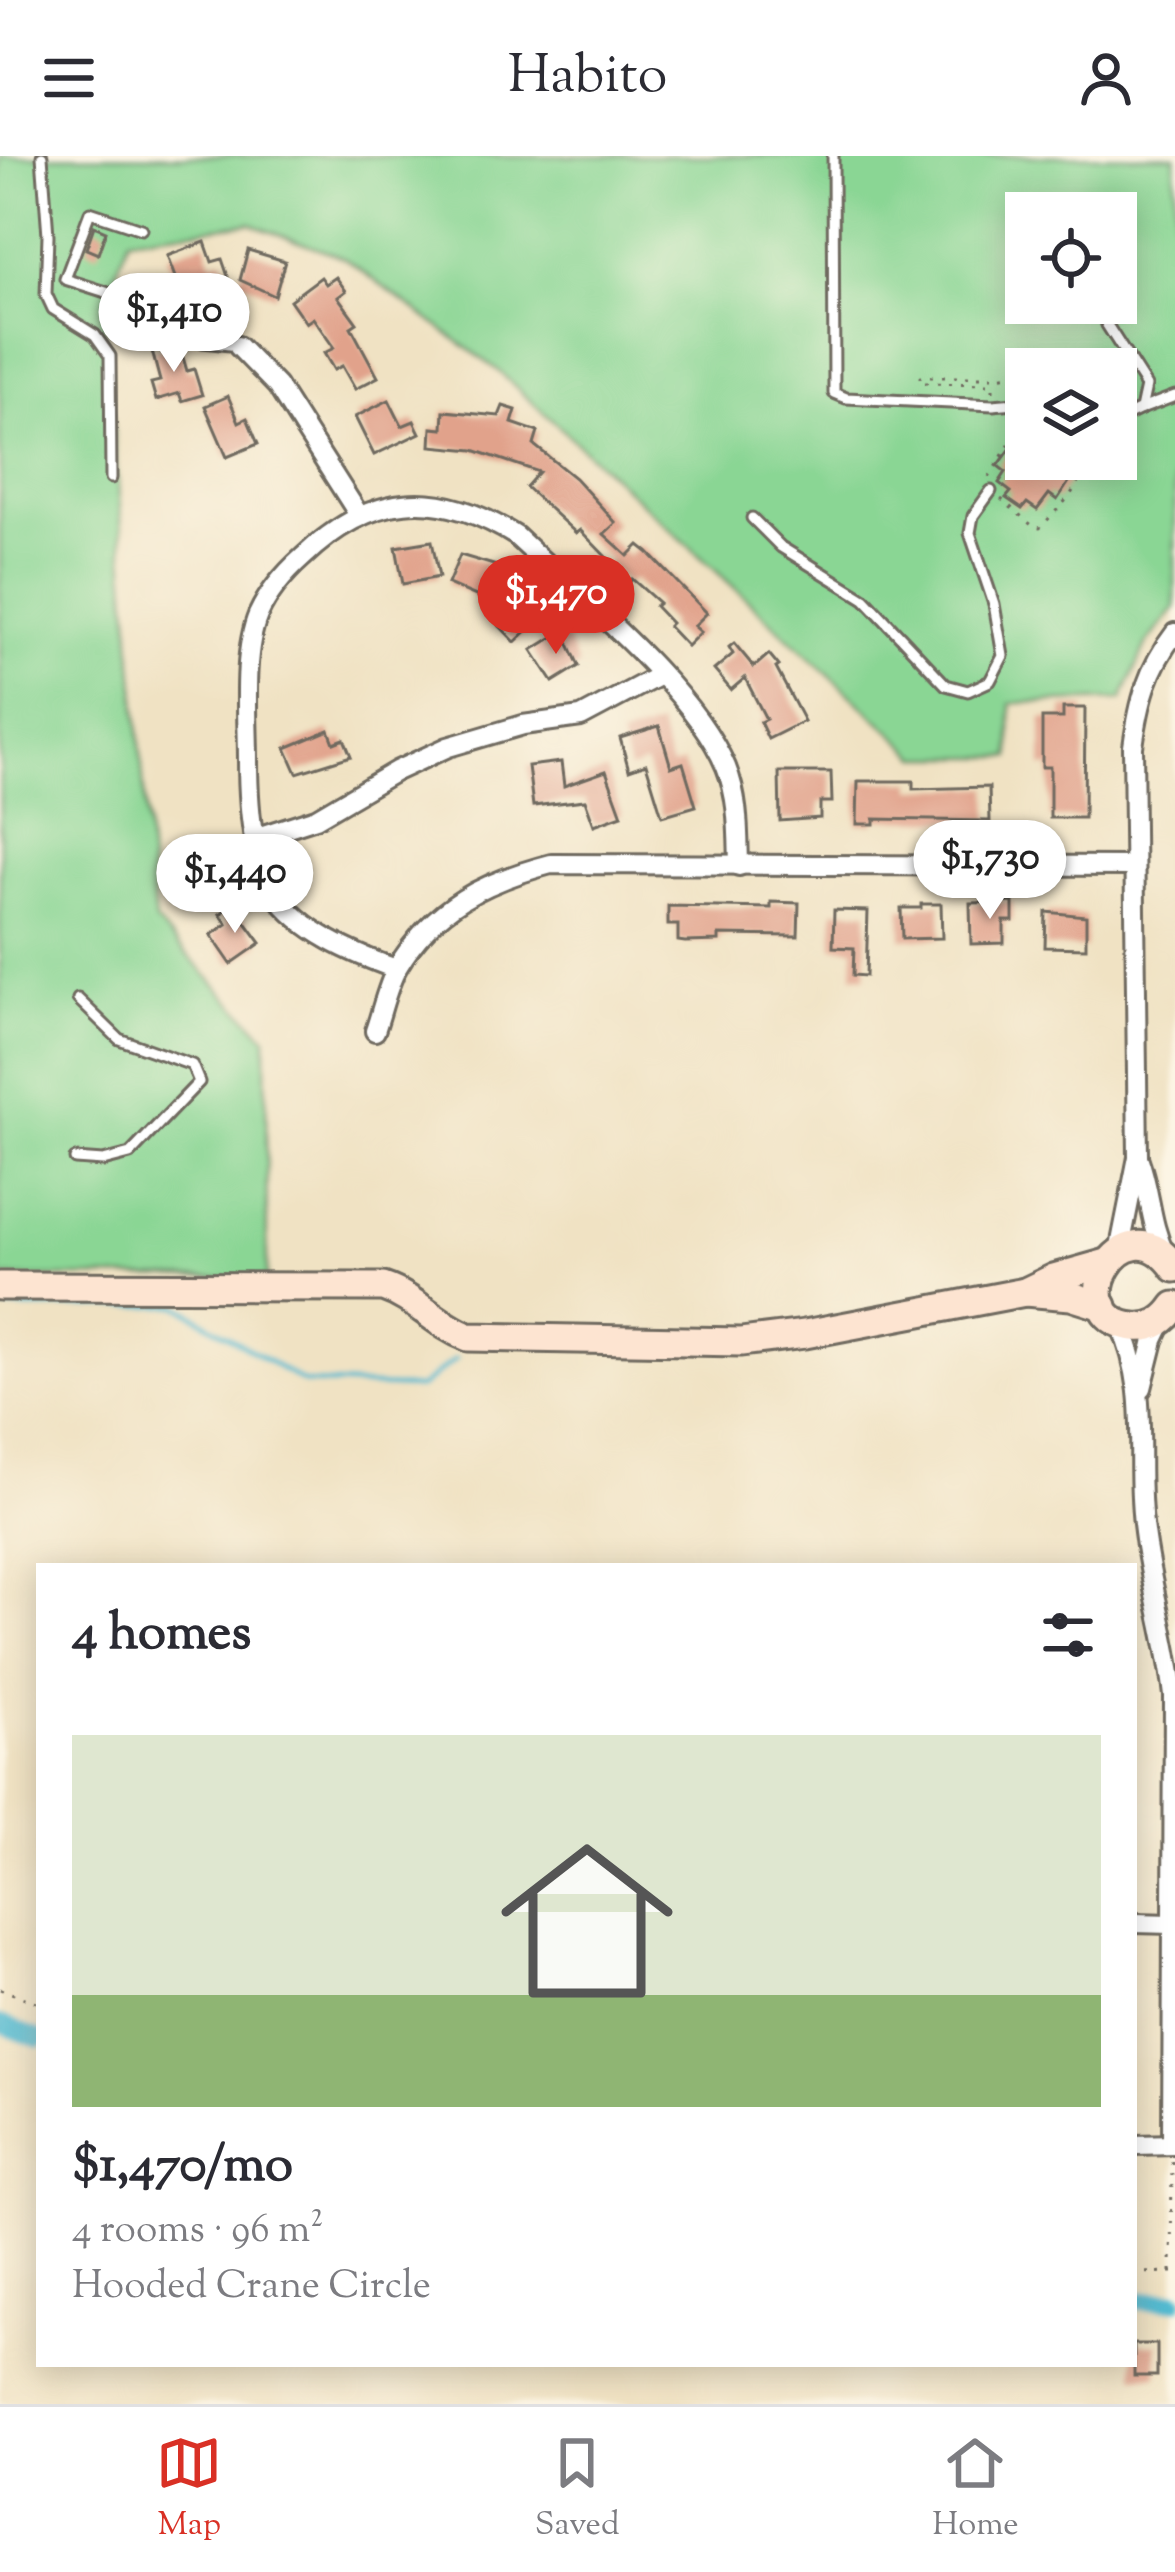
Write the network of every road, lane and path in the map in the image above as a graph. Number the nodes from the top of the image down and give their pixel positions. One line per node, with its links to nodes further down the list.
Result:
1 (42, 156): 14 (lane)
2 (833, 156): 10 (lane)
3 (141, 229): 5 (lane)
4 (1107, 324): 11 (lane)
5 (238, 346): 17 (street)
6 (1005, 378): 7 (path)
7 (994, 380): 7 (path); 10 (path)
8 (1175, 396): 11 (lane)
9 (1005, 403): 10 (lane)
10 (993, 404)
11 (1141, 409): 12 (lane)
12 (1137, 411)
13 (1005, 451): 16 (path)
14 (112, 478)
15 (1079, 480): 16 (path)
16 (992, 491): 18 (lane)
17 (358, 514): 20 (street); 21 (street)
18 (752, 518)
19 (1175, 633): 23 (street)
20 (660, 675): 21 (street); 22 (street)
21 (254, 838): 24 (street)
22 (739, 866): 23 (street); 24 (street)
23 (1133, 866): 27 (street)
24 (396, 969): 26 (street)
25 (78, 999): 28 (lane)
26 (376, 1031)
27 (1138, 1157): 29 (street); 30 (street)
28 (75, 1159)
29 (1113, 1257): 30 (street); 32 (street); 33 (street)
30 (1172, 1264)
31 (0, 1286): 32 (street)
32 (1025, 1292): 33 (street)
33 (1111, 1314): 34 (street); 35 (street)
34 (1169, 1314): 35 (street)
35 (1141, 1393): 37 (street)
36 (1137, 1923): 37 (street)
37 (1173, 1924): 40 (street)
38 (0, 1989): 39 (path)
39 (36, 2002)
40 (1174, 2144): 41 (street); 42 (path)
41 (1137, 2145)
42 (1173, 2272): 43 (path)
43 (1137, 2273)

